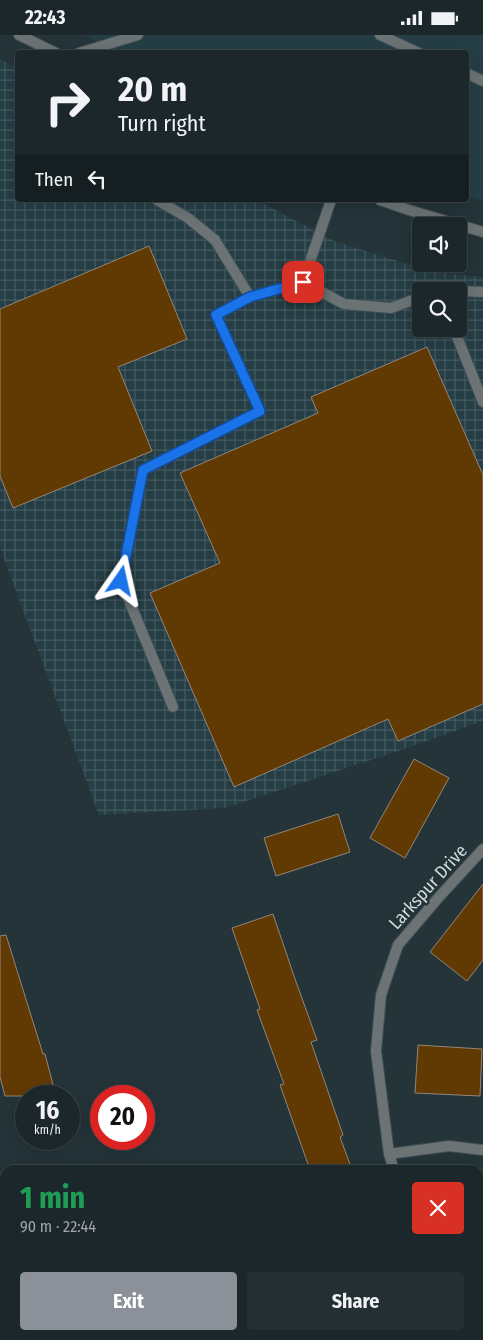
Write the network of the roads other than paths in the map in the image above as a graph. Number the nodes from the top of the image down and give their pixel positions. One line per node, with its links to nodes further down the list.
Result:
1 (18, 35): 4 (street)
2 (138, 35): 5 (street)
3 (380, 35): 6 (street)
4 (50, 50)
5 (89, 50)
6 (412, 50)
7 (469, 74): 8 (street)
8 (483, 81)
9 (160, 202): 16 (street)
10 (330, 202): 13 (street)
11 (386, 202): 12 (street)
12 (483, 232)
13 (303, 282): 16 (street); 17 (street)
14 (467, 291): 15 (street)
15 (483, 292)
16 (250, 297): 20 (street)
17 (412, 300)
18 (457, 337): 19 (street)
19 (483, 403)
20 (173, 707)
21 (483, 849): 23 (street, Larkspur Drive)
22 (483, 1150): 23 (street)
23 (389, 1154): 24 (street, Larkspur Drive)
24 (392, 1165)

